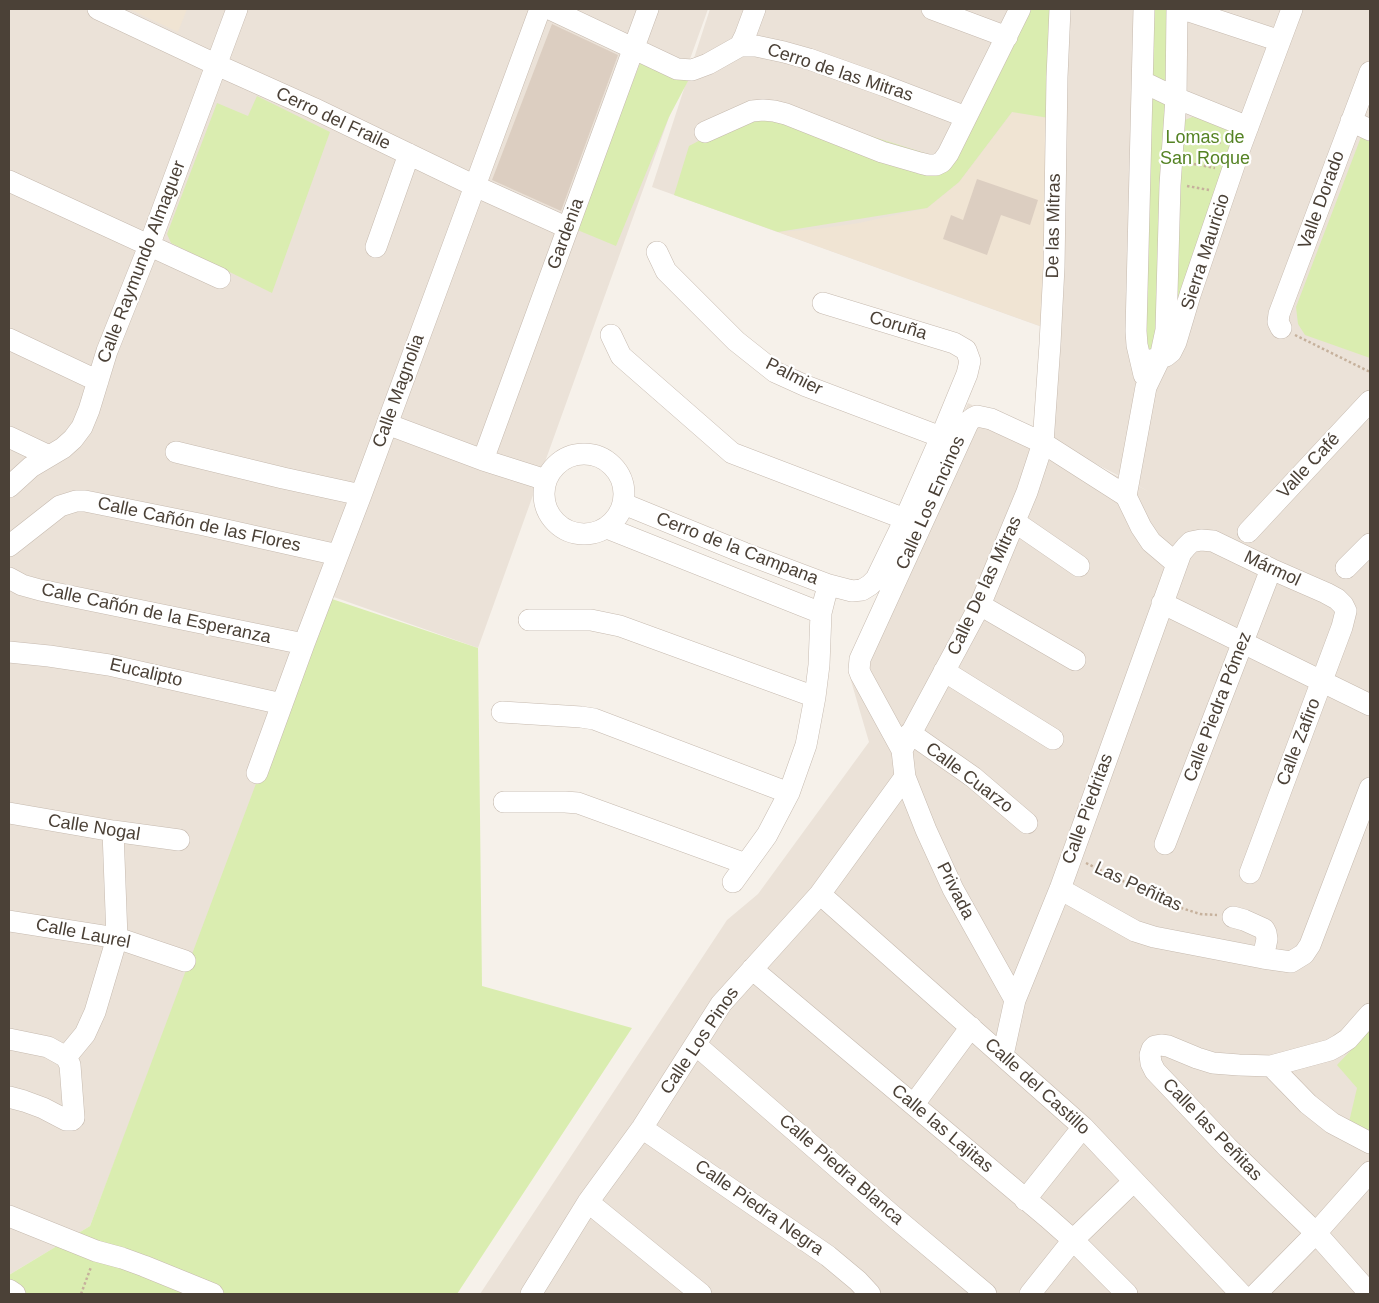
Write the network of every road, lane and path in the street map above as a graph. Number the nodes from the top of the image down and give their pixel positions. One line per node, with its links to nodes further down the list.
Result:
1 (98, 9): 18 (street, Cerro del Fraile)
2 (237, 9): 18 (street, Calle Raymundo Almaguer)
3 (540, 9): 33 (street, Calle Magnolia)
4 (550, 9): 17 (street)
5 (648, 9): 17 (street, Gardenia)
6 (755, 9): 16 (street)
7 (932, 9): 14 (street)
8 (1020, 9): 14 (street)
9 (1060, 9): 52 (street, De las Mitras)
10 (1144, 9): 20 (street)
11 (1176, 9): 21 (street)
12 (1183, 9): 15 (street)
13 (1292, 9): 15 (street, Sierra Mauricio)
14 (1007, 36): 22 (street)
15 (1280, 41): 24 (street, Sierra Mauricio)
16 (740, 46): 17 (street); 22 (street, Cerro de las Mitras)
17 (634, 49): 36 (street, Gardenia)
18 (217, 66): 29 (street, Cerro del Fraile); 37 (street, Calle Raymundo Almaguer)
19 (1370, 72): 23 (street, Valle Dorado)
20 (1143, 82): 21 (street); 45 (street)
21 (1176, 98): 24 (street); 45 (street)
22 (966, 117): 26 (street)
23 (1351, 121): 25 (street); 42 (street, Valle Dorado)
24 (1248, 126): 45 (street, Sierra Mauricio)
25 (1370, 130)
26 (704, 132)
27 (1184, 135): 28 (path)
28 (1229, 145)
29 (409, 154): 33 (street, Cerro del Fraile); 38 (street)
30 (1184, 162): 31 (path)
31 (1219, 169)
32 (9, 182): 37 (street)
33 (476, 186): 36 (street, Cerro del Fraile); 49 (street, Calle Magnolia)
34 (1183, 186): 35 (path)
35 (1211, 190)
36 (568, 228): 55 (street, Gardenia)
37 (149, 246): 40 (street); 47 (street, Calle Raymundo Almaguer)
38 (376, 247)
39 (657, 252): 51 (street, Palmier)
40 (220, 278)
41 (824, 304): 51 (street, Coruña)
42 (1280, 328): 46 (path)
43 (611, 335): 61 (street)
44 (9, 339): 47 (street)
45 (1151, 360): 59 (street)
46 (1370, 372)
47 (98, 381): 54 (street, Calle Raymundo Almaguer)
48 (1370, 401): 64 (street, Valle Café)
49 (387, 424): 55 (street); 58 (street, Calle Magnolia)
50 (9, 437): 54 (street)
51 (941, 437): 61 (street)
52 (1042, 443): 59 (street, Calle Los Encinos); 62 (street, Calle De las Mitras); 91 (street, Calle Los Encinos)
53 (176, 452): 58 (street)
54 (49, 456): 57 (street, Calle Raymundo Almaguer)
55 (483, 460): 56 (street)
56 (546, 480): 60 (street); 63 (street)
57 (9, 488)
58 (361, 495): 68 (street, Calle Magnolia)
59 (1126, 496): 69 (street)
60 (624, 504): 63 (street); 74 (street, Cerro de la Campana)
61 (905, 519): 74 (street, Cerro de la Campana)
62 (1015, 522): 70 (street); 76 (street, Calle De las Mitras)
63 (607, 528): 78 (street)
64 (1248, 532)
65 (1192, 542): 69 (street, Calle Piedritas); 72 (street, Mármol)
66 (1370, 544): 71 (street)
67 (9, 546): 68 (street, Calle Cañón de las Flores)
68 (338, 555): 81 (street, Calle Magnolia)
69 (1177, 564): 75 (street, Calle Piedritas)
70 (1079, 566)
71 (1346, 568)
72 (1271, 569): 77 (street, Mármol); 80 (street, Calle Piedra Pómez)
73 (10, 578): 81 (street, Calle Cañón de la Esperanza)
74 (829, 585): 78 (street)
75 (1162, 603): 80 (street); 102 (street, Calle Piedritas)
76 (980, 605): 83 (street); 84 (street, Calle De las Mitras)
77 (1346, 611): 85 (street, Calle Zafiro)
78 (821, 613): 86 (street)
79 (529, 620): 86 (street)
80 (1243, 643): 85 (street); 101 (street, Calle Piedra Pómez)
81 (304, 644): 87 (street, Calle Magnolia)
82 (9, 652): 87 (street, Eucalipto)
83 (1075, 660)
84 (944, 671): 90 (street); 91 (street, Calle De las Mitras)
85 (1322, 682): 88 (street); 104 (street, Calle Zafiro)
86 (815, 696): 95 (street)
87 (282, 704): 92 (street, Calle Magnolia)
88 (1370, 705)
89 (502, 712): 95 (street)
90 (1053, 739)
91 (906, 742): 93 (street, Privada); 98 (street, Calle Cuarzo)
92 (257, 773)
93 (905, 776): 107 (street, Calle Los Pinos); 114 (street, Privada)
94 (1370, 788): 111 (street)
95 (789, 793): 103 (street)
96 (504, 802): 103 (street)
97 (9, 814): 99 (street, Calle Nogal)
98 (1027, 823)
99 (113, 831): 100 (street, Calle Nogal); 110 (street)
100 (179, 840)
101 (1165, 844)
102 (1072, 855): 106 (street, Calle Piedritas); 108 (path, Las Peñitas)
103 (746, 864): 105 (street)
104 (1250, 873)
105 (733, 882)
106 (1060, 889): 111 (street); 115 (street, Calle Piedritas)
107 (820, 894): 113 (street, Calle Los Pinos); 118 (street, Calle del Castillo)
108 (1233, 917): 111 (street)
109 (9, 921): 110 (street, Calle Laurel)
110 (117, 938): 112 (street, Calle Laurel); 122 (street)
111 (1262, 958)
112 (185, 961)
113 (752, 969): 120 (street, Calle Los Pinos); 125 (street, Calle las Lajitas)
114 (1000, 972): 115 (street); 116 (street, Privada)
115 (1026, 974): 116 (street, Calle Piedritas)
116 (1015, 1000): 121 (street, Calle Piedritas)
117 (1370, 1014): 123 (street)
118 (971, 1027): 121 (street, Calle del Castillo); 125 (street)
119 (9, 1039): 122 (street)
120 (696, 1045): 127 (street, Calle Los Pinos); 144 (street, Calle Piedra Blanca)
121 (1003, 1056): 126 (street, Calle del Castillo)
122 (66, 1057): 124 (street)
123 (1271, 1066): 128 (street); 134 (street, Calle las Peñitas)
124 (9, 1097)
125 (914, 1104): 131 (street, Calle las Lajitas)
126 (1083, 1127): 130 (street, Calle del Castillo); 131 (street)
127 (642, 1128): 132 (street, Calle Los Pinos); 143 (street, Calle Piedra Negra)
128 (1370, 1143)
129 (1370, 1172): 134 (street)
130 (1134, 1181): 135 (street); 147 (street, Calle del Castillo)
131 (1025, 1200): 135 (street, Calle las Lajitas)
132 (588, 1202): 141 (street, Calle Los Pinos); 142 (street)
133 (9, 1216): 136 (street)
134 (1316, 1233): 148 (street); 149 (street, Calle las Peñitas)
135 (1074, 1240): 145 (street); 146 (street, Calle las Lajitas)
136 (96, 1251): 139 (path); 140 (street)
137 (9, 1290): 138 (street)
138 (15, 1294)
139 (81, 1294)
140 (213, 1294)
141 (531, 1294)
142 (701, 1294)
143 (870, 1294)
144 (986, 1294)
145 (1030, 1294)
146 (1127, 1294)
147 (1241, 1294)
148 (1256, 1294)
149 (1370, 1294)

